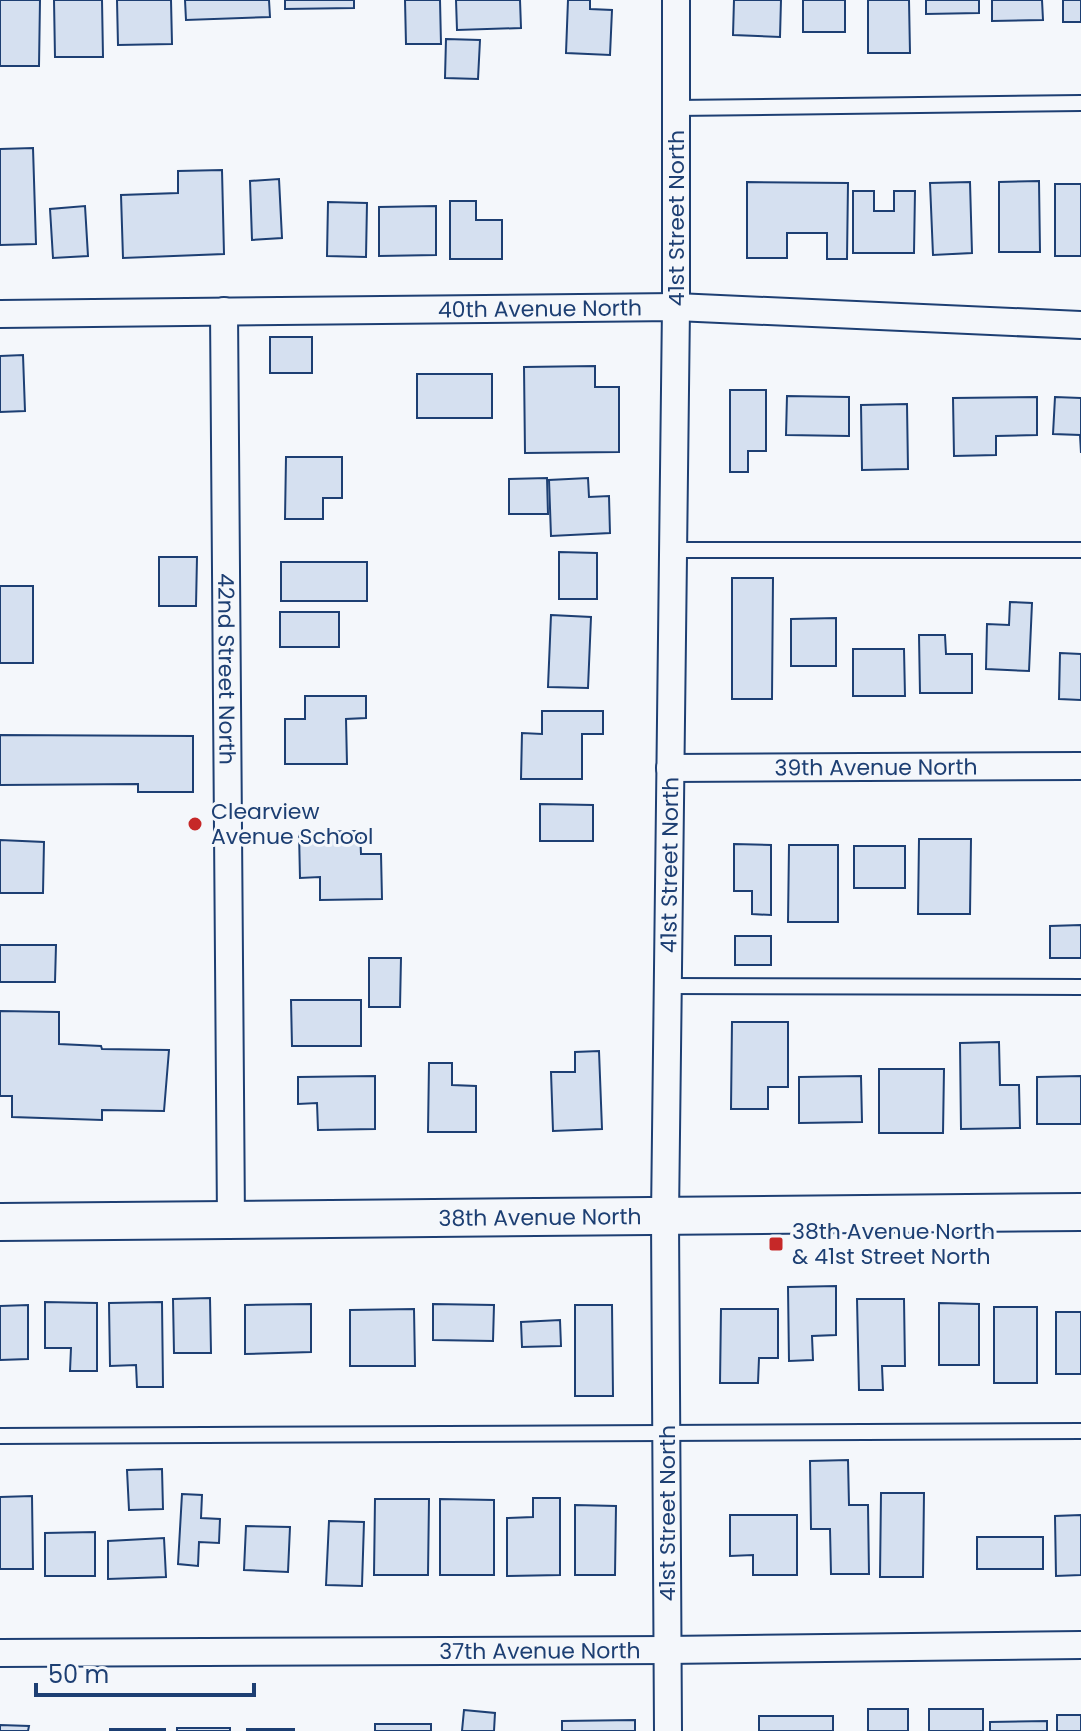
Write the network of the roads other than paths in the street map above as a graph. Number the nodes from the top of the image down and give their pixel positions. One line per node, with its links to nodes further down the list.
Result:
1 (676, 0): 3 (street, 41st Street North)
2 (1081, 103): 3 (lane)
3 (676, 108): 4 (street, 41st Street North)
4 (676, 307): 5 (street, 40th Avenue North); 7 (street, 40th Avenue North); 8 (street, 41st Street North)
5 (224, 311): 6 (street, 40th Avenue North); 16 (street, 42nd Street North)
6 (0, 314)
7 (1081, 325)
8 (673, 550): 9 (lane); 11 (street, 41st Street North)
9 (1081, 550)
10 (1081, 766): 11 (street, 39th Avenue North)
11 (670, 768): 12 (street, 41st Street North)
12 (668, 986): 13 (lane); 15 (street, 41st Street North)
13 (1081, 987)
14 (1081, 1212): 15 (main road, 38th Avenue North)
15 (665, 1217): 16 (main road, 38th Avenue North); 19 (street, 41st Street North)
16 (231, 1221): 17 (main road, 38th Avenue North)
17 (0, 1222)
18 (1081, 1431): 19 (lane)
19 (666, 1434): 20 (lane); 22 (street, 41st Street North)
20 (0, 1436)
21 (1081, 1645): 22 (street, 37th Avenue North)
22 (667, 1650): 23 (street, 37th Avenue North); 24 (street, 41st Street North)
23 (0, 1653)
24 (668, 1731)

